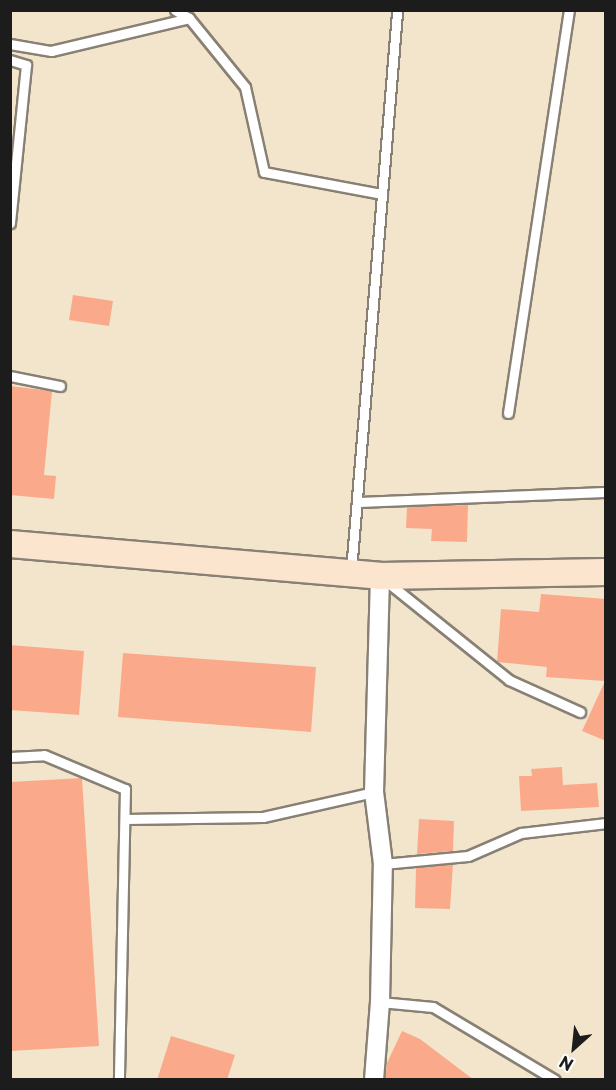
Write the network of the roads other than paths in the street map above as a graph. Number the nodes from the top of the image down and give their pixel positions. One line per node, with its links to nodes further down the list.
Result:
1 (175, 10): 4 (lane)
2 (569, 10): 11 (lane)
3 (397, 13): 7 (lane)
4 (189, 18): 5 (lane); 7 (lane)
5 (10, 44)
6 (10, 60): 8 (lane)
7 (382, 194): 13 (lane)
8 (10, 223)
9 (10, 376): 10 (lane)
10 (60, 386)
11 (508, 413)
12 (606, 492): 13 (lane)
13 (357, 502): 16 (lane)
14 (10, 544): 16 (street)
15 (606, 572): 17 (street)
16 (351, 573): 17 (street)
17 (380, 576): 18 (lane); 20 (street)
18 (580, 712)
19 (10, 757): 21 (lane)
20 (374, 792): 21 (lane); 23 (street)
21 (125, 819): 25 (lane)
22 (606, 823): 23 (lane)
23 (383, 864): 24 (street)
24 (380, 1002): 26 (street); 27 (lane)
25 (119, 1080)
26 (374, 1080)
27 (555, 1080)

